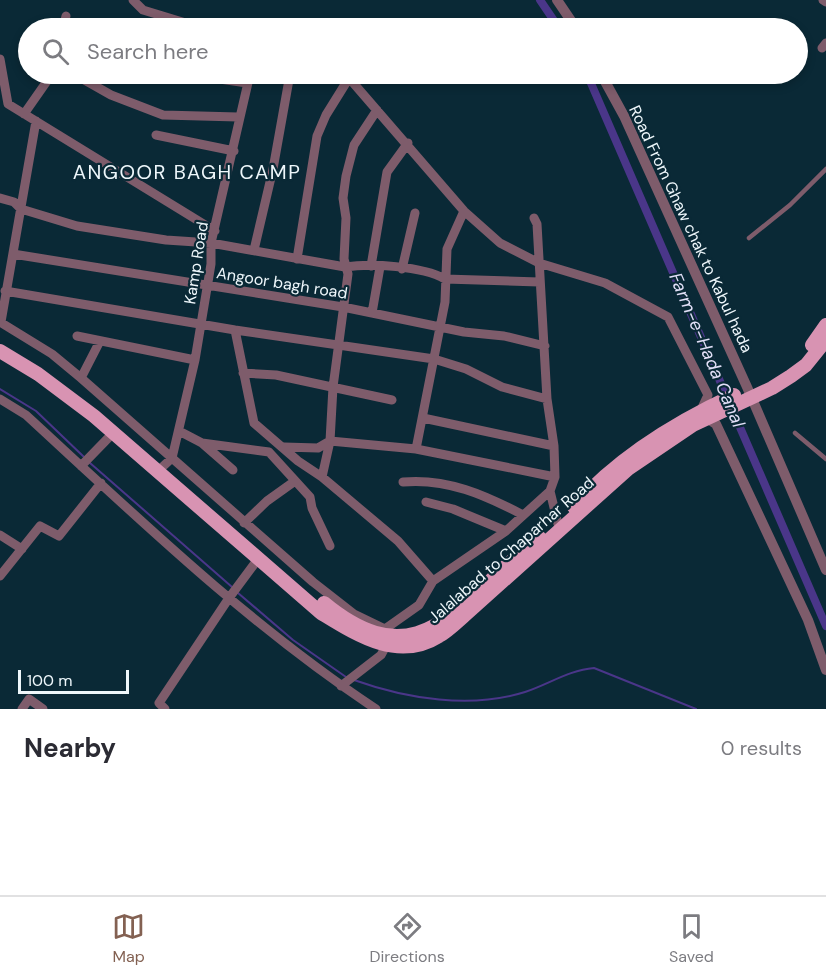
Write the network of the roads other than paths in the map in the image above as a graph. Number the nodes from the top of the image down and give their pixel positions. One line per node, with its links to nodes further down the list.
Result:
1 (133, 0): 3 (street)
2 (557, 0): 4 (street)
3 (169, 18)
4 (569, 18)
5 (0, 59): 13 (street)
6 (45, 84): 15 (street)
7 (94, 84): 16 (street)
8 (247, 84): 16 (street, Kamp Road)
9 (288, 84): 30 (street)
10 (345, 84): 32 (street)
11 (354, 84): 14 (street)
12 (606, 84): 59 (street, Road From Ghaw chak to Kabul hada)
13 (4, 103): 15 (street)
14 (377, 110): 19 (street); 34 (street)
15 (24, 114): 17 (street)
16 (238, 117): 20 (street, Kamp Road)
17 (36, 121): 23 (street); 27 (street)
18 (156, 135): 20 (street)
19 (408, 143): 24 (street); 35 (street)
20 (234, 151): 27 (street, Kamp Road)
21 (826, 169): 28 (lane)
22 (0, 198): 23 (street)
23 (21, 209): 29 (street); 31 (street)
24 (464, 211): 33 (street); 37 (street)
25 (415, 213): 36 (street)
26 (534, 218): 33 (street)
27 (215, 231): 29 (street, Kamp Road)
28 (749, 238)
29 (211, 243): 30 (street); 39 (street, Kamp Road)
30 (254, 250): 32 (street)
31 (13, 254): 39 (street, Angoor bagh road); 40 (street)
32 (297, 259): 34 (street)
33 (539, 263): 38 (street); 63 (street)
34 (345, 267): 35 (street); 41 (street)
35 (375, 267): 36 (street); 42 (street)
36 (402, 268): 37 (street)
37 (445, 279): 38 (street); 46 (street)
38 (539, 282): 52 (street)
39 (207, 286): 41 (street, Angoor bagh road); 44 (street, Kamp Road)
40 (4, 291): 43 (street); 44 (street)
41 (343, 307): 42 (street, Angoor bagh road); 51 (street)
42 (372, 313): 46 (street, Angoor bagh road)
43 (1, 322): 57 (street)
44 (201, 324): 47 (street); 55 (street, Kamp Road)
45 (826, 325): 59 (main road)
46 (439, 326): 52 (street, Angoor bagh road); 54 (street)
47 (236, 330): 51 (street); 56 (street)
48 (77, 336): 50 (street)
49 (826, 340): 59 (main road)
50 (100, 341): 55 (street); 57 (street)
51 (338, 344): 54 (street); 58 (street)
52 (545, 346): 61 (street)
53 (0, 351): 66 (main road, Jalalabad to Chaparhar Road)
54 (434, 359): 61 (street); 64 (street)
55 (195, 360): 65 (street, Kamp Road)
56 (243, 373): 58 (street); 71 (street)
57 (81, 378): 73 (street)
58 (333, 387): 62 (street); 68 (street)
59 (745, 395): 63 (main road); 94 (street, Road From Ghaw chak to Kabul hada)
60 (0, 399): 75 (street)
61 (547, 399): 70 (street)
62 (392, 400)
63 (701, 416): 88 (main road, Jalalabad to Chaparhar Road); 98 (main road, Jalalabad to Chaparhar Road); 99 (street)
64 (423, 418): 70 (street); 72 (street)
65 (179, 431): 69 (street); 73 (street, Kamp Road)
66 (114, 432): 75 (street); 77 (main road, Jalalabad to Chaparhar Road)
67 (795, 433): 74 (lane)
68 (330, 441): 71 (street); 72 (street); 78 (street)
69 (202, 443): 76 (street); 80 (street)
70 (554, 446): 79 (street)
71 (284, 447): 78 (street)
72 (416, 449): 79 (street)
73 (172, 458): 77 (street); 87 (street)
74 (826, 459)
75 (81, 466): 82 (street)
76 (232, 470)
77 (158, 471): 83 (main road, Jalalabad to Chaparhar Road)
78 (322, 477): 96 (street)
79 (555, 477): 84 (street)
80 (295, 481): 87 (street); 91 (street)
81 (403, 482): 86 (street)
82 (101, 483): 92 (street); 97 (street)
83 (171, 484): 88 (main road, Jalalabad to Chaparhar Road); 93 (main road, Jalalabad to Chaparhar Road)
84 (550, 491): 86 (street); 88 (street)
85 (426, 502): 89 (street)
86 (523, 515): 89 (street)
87 (244, 523): 96 (street)
88 (558, 524)
89 (506, 531): 96 (street)
90 (0, 535): 92 (street)
91 (330, 546)
92 (22, 549): 95 (street)
93 (258, 559): 97 (street); 98 (main road, Jalalabad to Chaparhar Road)
94 (826, 570)
95 (0, 576)
96 (433, 581)
97 (229, 598): 100 (street); 103 (street)
98 (386, 646): 100 (street)
99 (826, 670)
100 (341, 686): 104 (street)
101 (22, 709): 102 (street)
102 (43, 709)
103 (166, 709)
104 (376, 709)

